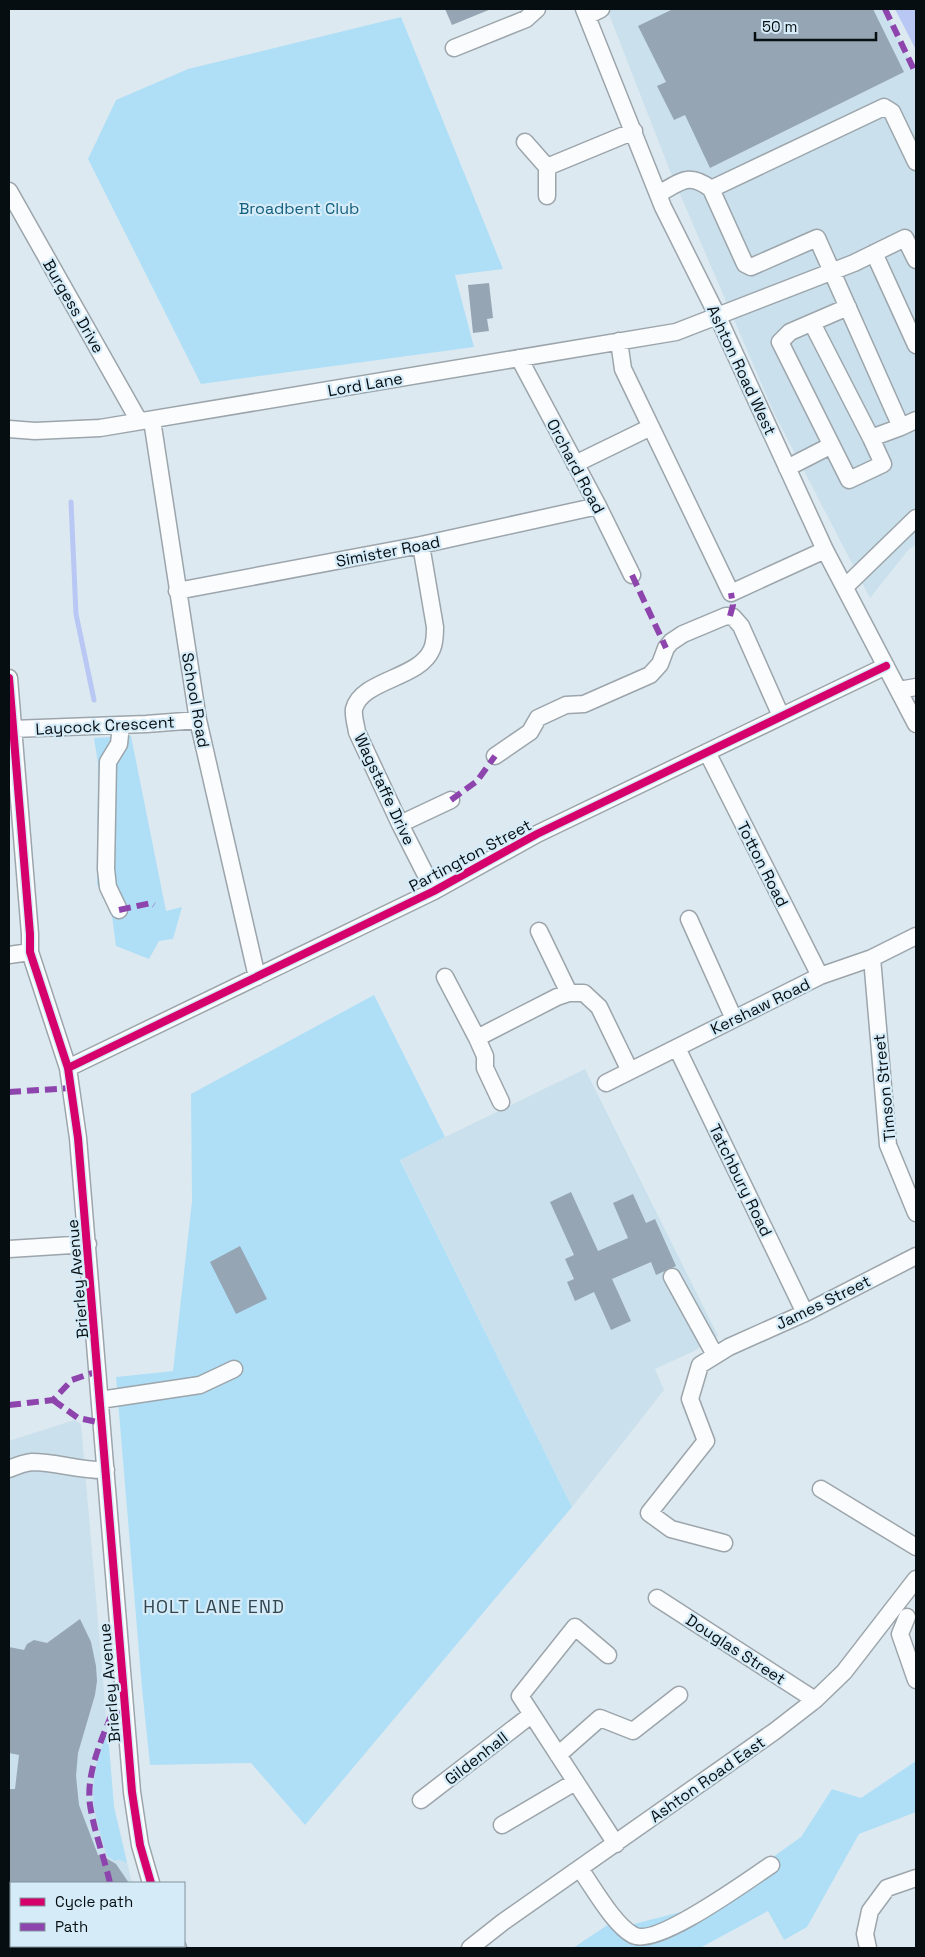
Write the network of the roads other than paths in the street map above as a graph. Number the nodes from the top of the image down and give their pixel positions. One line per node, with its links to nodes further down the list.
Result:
1 (537, 9): 3 (street)
2 (591, 11): 4 (street, Ashton Road West)
3 (454, 48)
4 (634, 131): 7 (street); 10 (street, Ashton Road West)
5 (525, 142): 7 (street)
6 (916, 162): 8 (street)
7 (547, 167): 11 (street)
8 (711, 189): 10 (street); 14 (street)
9 (9, 191): 21 (street, Burgess Drive)
10 (658, 194): 16 (street, Ashton Road West)
11 (546, 196)
12 (874, 253): 13 (street, Lord Lane); 14 (street, Lord Lane); 19 (street)
13 (916, 260)
14 (833, 272): 15 (street); 16 (street, Lord Lane)
15 (848, 306): 17 (street); 24 (street)
16 (718, 317): 18 (street, Lord Lane); 29 (street, Ashton Road West)
17 (812, 323): 26 (street); 27 (street)
18 (619, 342): 20 (street, Lord Lane); 23 (street)
19 (916, 345)
20 (519, 358): 21 (street, Lord Lane); 28 (street, Orchard Road)
21 (146, 420): 25 (street, Lord Lane); 36 (street, School Road)
22 (916, 420): 24 (street)
23 (651, 427): 28 (street); 33 (street)
24 (901, 427): 26 (street)
25 (9, 429)
26 (871, 438): 27 (street)
27 (830, 446): 29 (street)
28 (575, 464): 30 (street, Orchard Road)
29 (787, 468): 33 (street, Ashton Road West)
30 (598, 506): 32 (street, Simister Road); 34 (street, Orchard Road)
31 (916, 518): 35 (street)
32 (421, 545): 36 (street, Simister Road); 49 (street, Wagstaffe Drive)
33 (825, 550): 35 (street, Ashton Road West)
34 (632, 575)
35 (845, 587): 37 (street, Ashton Road West)
36 (177, 591): 42 (street, School Road)
37 (886, 666): 40 (street, Ashton Road West); 41 (street, Partington Street)
38 (9, 678): 44 (street, Brierley Avenue)
39 (916, 687): 40 (street)
40 (898, 690): 43 (street, Ashton Road West)
41 (781, 716): 46 (street, Partington Street); 47 (street)
42 (198, 720): 45 (street, Laycock Crescent); 59 (street, School Road)
43 (916, 724)
44 (11, 725): 45 (street, Laycock Crescent); 55 (street, Brierley Avenue)
45 (120, 725): 51 (street)
46 (707, 752): 50 (street, Partington Street); 58 (street, Totton Road)
47 (495, 756)
48 (451, 800): 49 (street)
49 (400, 824): 50 (street, Wagstaffe Drive)
50 (434, 891): 59 (street, Partington Street)
51 (119, 910)
52 (689, 920): 62 (street)
53 (539, 931): 61 (street)
54 (916, 936): 57 (street, Kershaw Road)
55 (30, 952): 56 (street); 65 (street, Brierley Avenue)
56 (9, 955)
57 (872, 958): 58 (street, Kershaw Road); 69 (street, Timson Street)
58 (820, 976): 62 (street, Kershaw Road)
59 (257, 977): 65 (street, Partington Street)
60 (445, 977): 63 (street)
61 (569, 993): 63 (street); 66 (street)
62 (734, 1019): 64 (street, Kershaw Road)
63 (477, 1038): 68 (street)
64 (677, 1048): 66 (street, Kershaw Road); 74 (street, Tatchbury Road)
65 (68, 1068): 70 (street, Brierley Avenue)
66 (630, 1071): 67 (street, Kershaw Road)
67 (606, 1083)
68 (501, 1102)
69 (916, 1213)
70 (88, 1244): 71 (street); 77 (street, Brierley Avenue)
71 (9, 1249)
72 (915, 1261): 74 (street, James Street)
73 (672, 1277): 75 (street)
74 (805, 1313): 75 (street, James Street)
75 (722, 1351): 81 (street, James Street)
76 (234, 1369): 77 (street)
77 (100, 1400): 79 (street, Brierley Avenue)
78 (9, 1468): 79 (street)
79 (106, 1470): 99 (street, Brierley Avenue)
80 (821, 1489): 82 (street)
81 (724, 1543)
82 (916, 1547)
83 (916, 1579): 85 (street, Ashton Road East)
84 (657, 1598): 89 (street, Douglas Street)
85 (905, 1615): 87 (street); 89 (street, Ashton Road East)
86 (608, 1655): 90 (street)
87 (916, 1680)
88 (679, 1696): 91 (street)
89 (815, 1700): 95 (street, Ashton Road East)
90 (530, 1715): 91 (street); 93 (street, Gildenhall)
91 (558, 1755): 92 (street)
92 (575, 1782): 94 (street); 95 (street)
93 (420, 1800)
94 (502, 1825)
95 (616, 1844): 97 (street, Ashton Road East)
96 (771, 1865): 97 (street)
97 (580, 1869): 100 (street, Ashton Road East)
98 (916, 1878): 101 (street)
99 (151, 1882)
100 (470, 1948)
101 (868, 1948)

